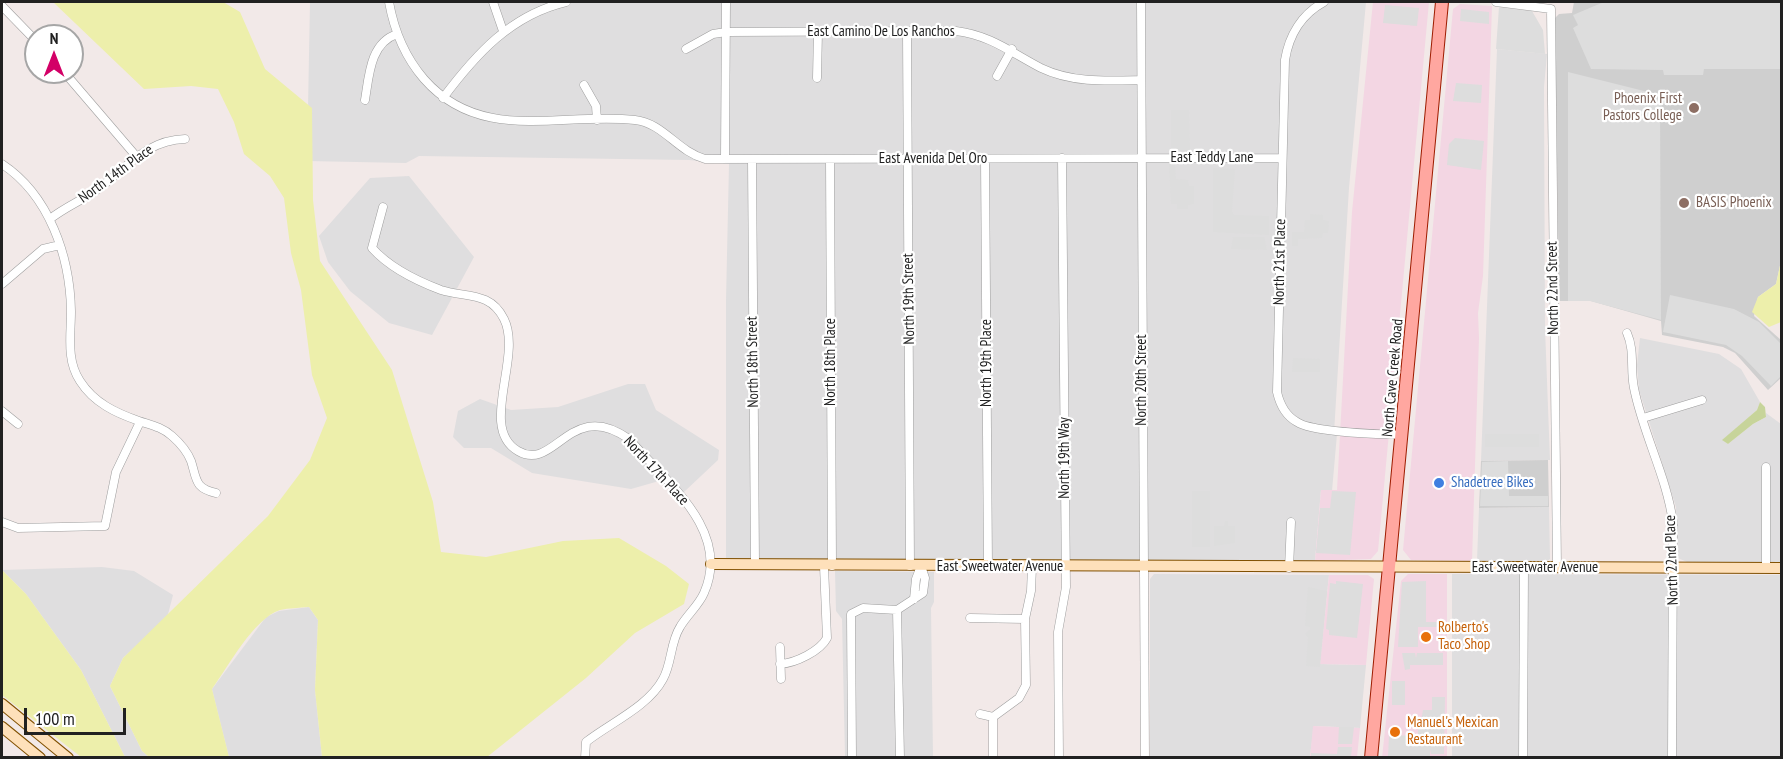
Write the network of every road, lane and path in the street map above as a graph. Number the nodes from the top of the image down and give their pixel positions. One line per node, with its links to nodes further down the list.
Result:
1 (389, 2): 15 (street, East Avenida Del Oro)
2 (493, 2): 11 (street)
3 (566, 2): 11 (street)
4 (726, 2): 13 (street)
5 (1141, 2): 20 (street, North 20th Street)
6 (1324, 2): 29 (street, North 21st Place)
7 (1442, 2): 47 (main road, North Cave Creek Road)
8 (1496, 2): 63 (street, North 22nd Street)
9 (2, 6): 10 (street)
10 (24, 29)
11 (503, 31): 23 (street)
12 (907, 31): 14 (street, East Camino De Los Ranchos); 17 (street, East Camino De Los Ranchos); 33 (street, North 19th Street)
13 (726, 32): 14 (street, East Camino De Los Ranchos); 16 (street, East Camino De Los Ranchos); 30 (street)
14 (818, 32): 19 (street)
15 (397, 34): 23 (street, East Avenida Del Oro); 24 (street)
16 (686, 49)
17 (1012, 49): 18 (street); 20 (street, East Camino De Los Ranchos)
18 (997, 76)
19 (817, 78)
20 (1142, 80): 35 (street, North 20th Street)
21 (74, 84): 27 (street)
22 (584, 85): 25 (street)
23 (443, 98): 25 (street, East Avenida Del Oro)
24 (365, 100)
25 (597, 120): 30 (street, East Avenida Del Oro)
26 (184, 139): 27 (street, North 14th Place)
27 (136, 156): 38 (street, North 14th Place)
28 (1062, 158): 34 (street, East Avenida Del Oro); 35 (street, East Avenida Del Oro); 58 (street, North 19th Way)
29 (1282, 158): 35 (street, East Teddy Lane); 47 (street, North 21st Place)
30 (726, 159): 31 (street, East Avenida Del Oro)
31 (752, 159): 32 (street, East Avenida Del Oro); 53 (street, North 18th Street)
32 (830, 159): 33 (street, East Avenida Del Oro); 54 (street, North 18th Place)
33 (908, 159): 34 (street, East Avenida Del Oro); 55 (street, North 19th Street)
34 (985, 159): 56 (street, North 19th Place)
35 (1141, 159): 59 (street, North 20th Street)
36 (2, 164): 38 (street)
37 (383, 207): 52 (street, North 17th Place)
38 (50, 219): 39 (street)
39 (60, 245): 40 (street); 45 (street)
40 (2, 284)
41 (1627, 333): 44 (street, North 22nd Place)
42 (1702, 400): 44 (street)
43 (2, 411): 46 (street)
44 (1643, 418): 64 (street, North 22nd Place)
45 (140, 422): 49 (street); 50 (street)
46 (18, 424)
47 (1402, 435): 61 (main road, North Cave Creek Road)
48 (1766, 467): 65 (street)
49 (216, 493)
50 (2, 522)
51 (1291, 522): 60 (street)
52 (711, 564): 53 (street, East Sweetwater Avenue); 79 (street, North 17th Place)
53 (755, 565): 54 (street, East Sweetwater Avenue)
54 (828, 566): 55 (street, East Sweetwater Avenue); 71 (street, North 18th Place)
55 (915, 566): 56 (street, East Sweetwater Avenue); 67 (street, North 19th Street)
56 (988, 567): 57 (street, East Sweetwater Avenue)
57 (1032, 567): 58 (street, East Sweetwater Avenue); 69 (street)
58 (1066, 567): 59 (street, East Sweetwater Avenue); 83 (street, North 19th Way)
59 (1143, 567): 60 (street, East Sweetwater Avenue); 84 (street, North 20th Street)
60 (1289, 567): 61 (street, East Sweetwater Avenue)
61 (1390, 567): 62 (street, East Sweetwater Avenue); 85 (main road, North Cave Creek Road)
62 (1524, 567): 63 (street, East Sweetwater Avenue); 86 (street)
63 (1557, 567): 64 (street, East Sweetwater Avenue)
64 (1673, 568): 65 (street, East Sweetwater Avenue); 87 (street, North 22nd Place)
65 (1766, 568): 66 (street, East Sweetwater Avenue)
66 (1782, 568)
67 (897, 610): 80 (street); 81 (street)
68 (970, 618): 69 (street)
69 (1025, 619): 75 (street)
70 (780, 647): 71 (street)
71 (780, 664): 72 (street)
72 (781, 679)
73 (2, 705): 78 (street)
74 (980, 714): 75 (street)
75 (993, 717): 82 (street)
76 (2, 727): 77 (street)
77 (40, 758)
78 (68, 758)
79 (585, 758)
80 (852, 758)
81 (900, 758)
82 (993, 758)
83 (1059, 758)
84 (1144, 758)
85 (1371, 758)
86 (1523, 758)
87 (1672, 758)

